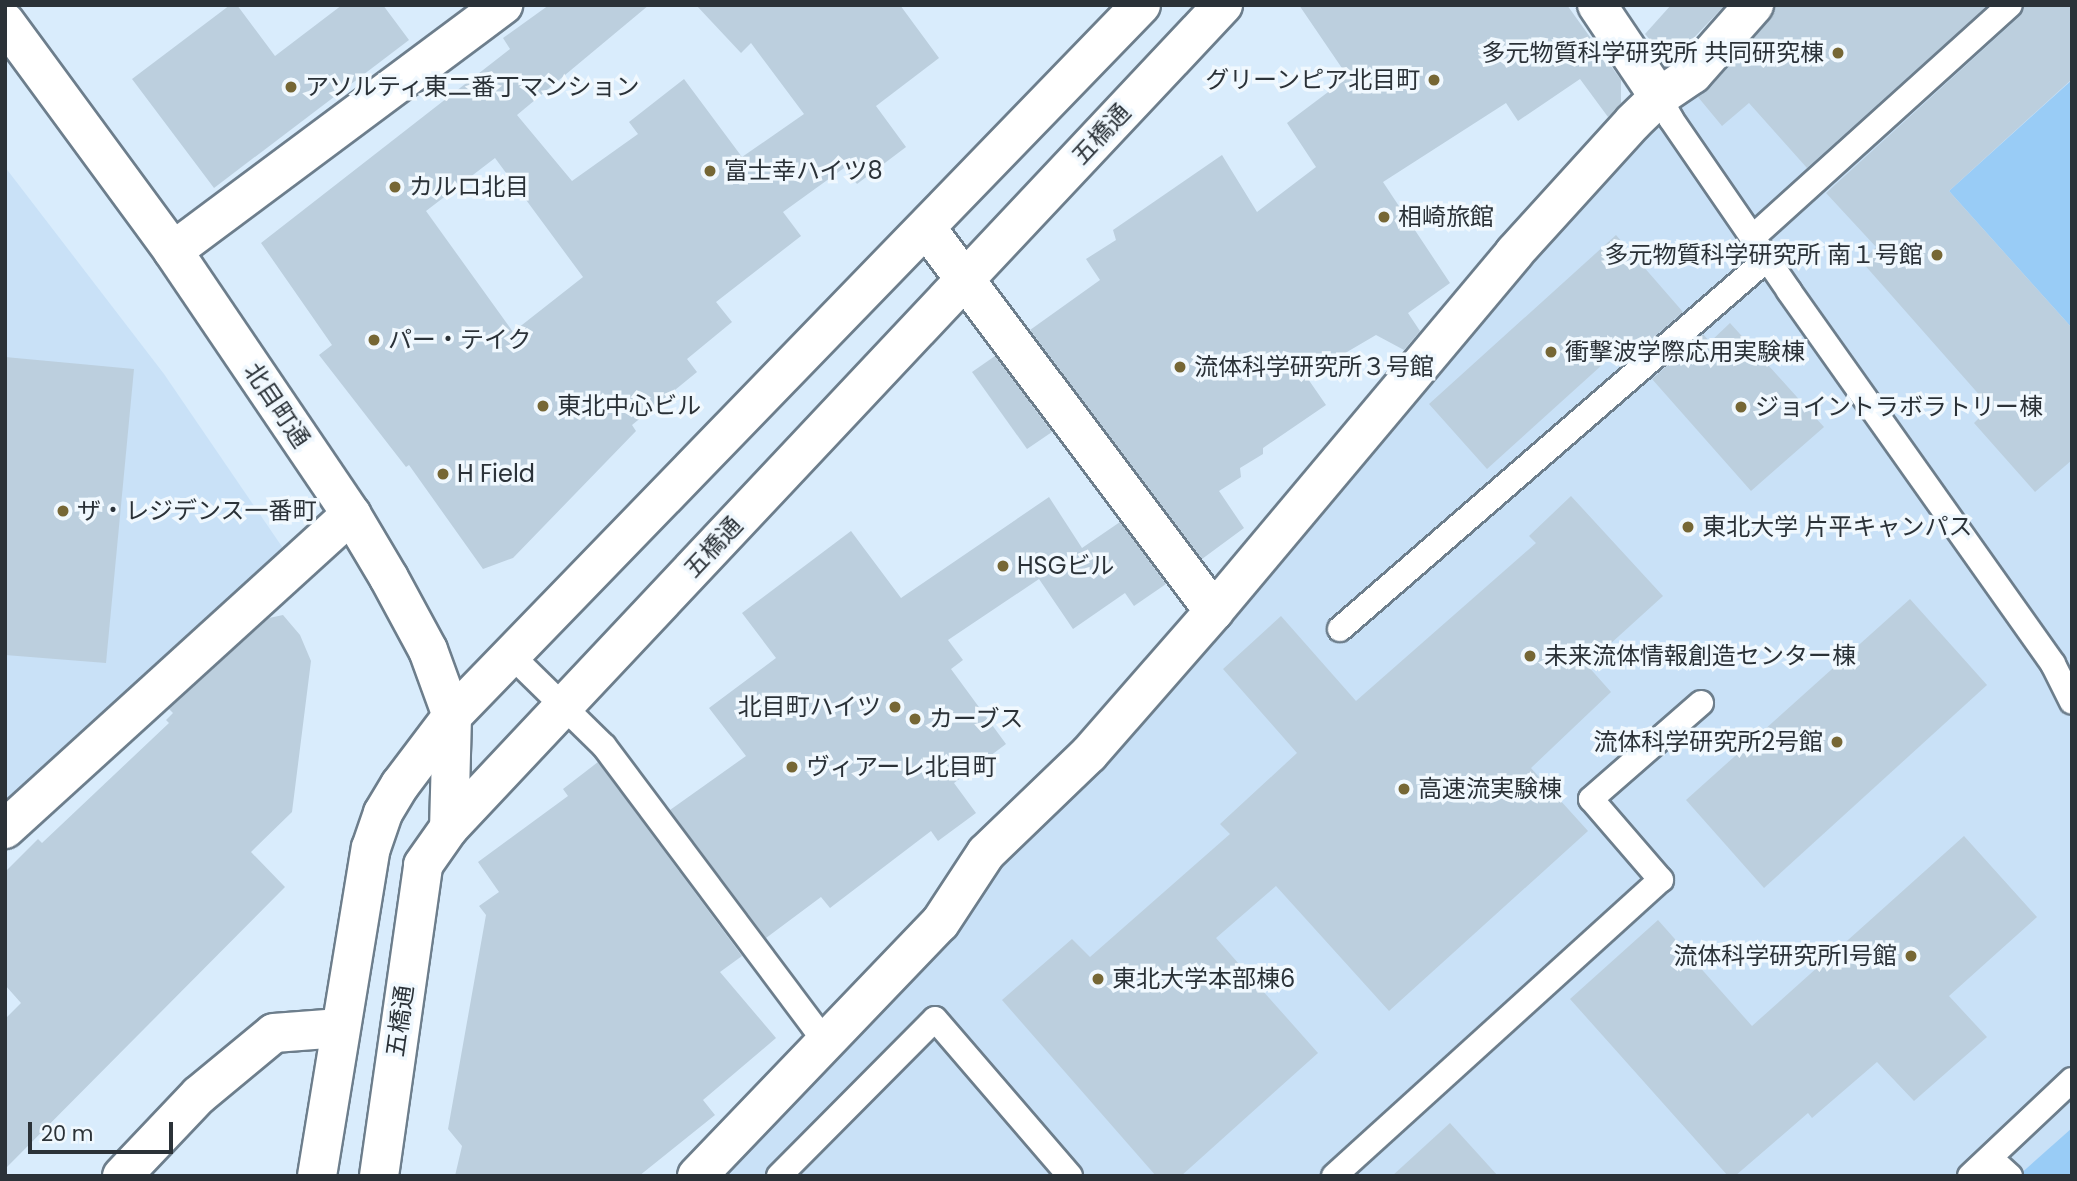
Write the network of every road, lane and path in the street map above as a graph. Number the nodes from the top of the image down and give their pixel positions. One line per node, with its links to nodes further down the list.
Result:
1 (503, 5): 11 (street)
2 (1141, 5): 9 (street)
3 (1223, 5): 13 (street, 五橋通)
4 (1597, 5): 8 (street)
5 (1754, 5): 8 (street)
6 (2010, 5): 10 (lane)
7 (5, 22): 11 (street, 北目町通)
8 (1659, 97): 10 (lane); 15 (street)
9 (927, 229): 13 (street); 17 (street)
10 (1753, 237): 12 (lane)
11 (173, 251): 14 (street, 北目町通)
12 (1767, 259): 16 (lane); 18 (lane)
13 (966, 277): 15 (street); 20 (street, 五橋通)
14 (351, 514): 21 (street, 北目町通); 23 (street)
15 (1214, 611): 25 (street)
16 (1340, 629)
17 (513, 657): 20 (lane); 21 (street)
18 (2072, 702)
19 (1701, 703): 34 (lane)
20 (564, 708): 22 (street, 五橋通); 25 (lane)
21 (453, 716): 22 (street, 北目町通); 24 (street)
22 (449, 828): 30 (street, 五橋通)
23 (5, 829)
24 (340, 1028): 28 (street); 29 (street)
25 (827, 1044): 31 (street)
26 (2072, 1080): 27 (lane)
27 (1990, 1158): 35 (lane); 36 (lane)
28 (122, 1176)
29 (317, 1176)
30 (379, 1176)
31 (697, 1176)
32 (779, 1176): 33 (lane)
33 (1070, 1176)
34 (1334, 1176)
35 (1970, 1176)
36 (2010, 1176)

